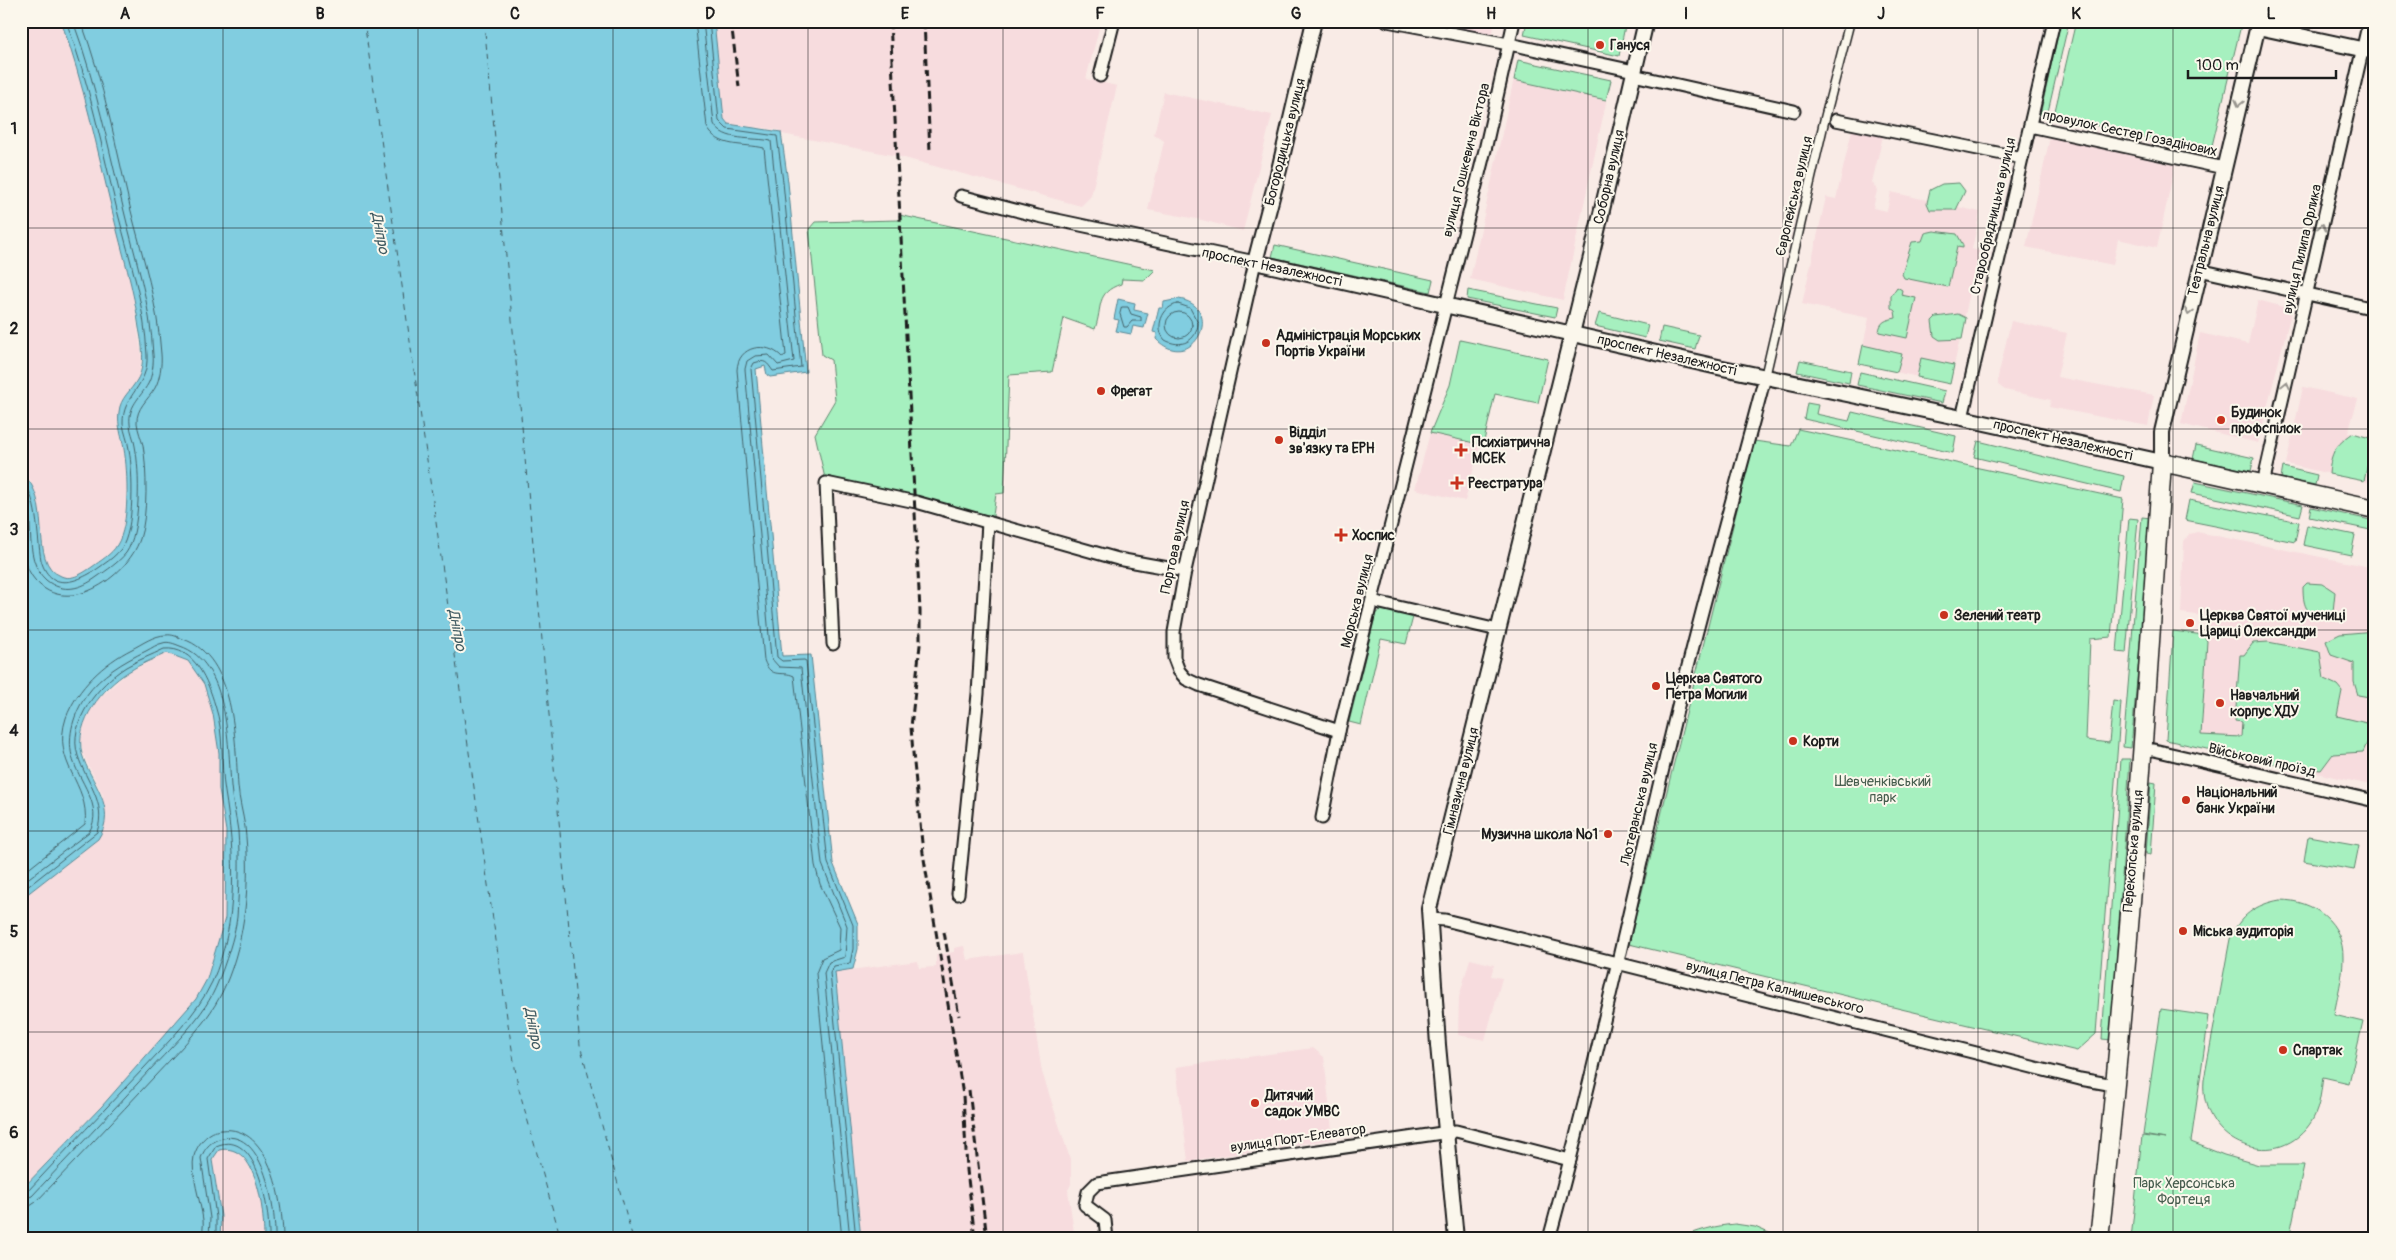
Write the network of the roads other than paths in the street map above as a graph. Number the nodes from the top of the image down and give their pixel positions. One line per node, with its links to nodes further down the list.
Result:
1 (1114, 21): 13 (street)
2 (1314, 21): 20 (street, Богородицька вулиця)
3 (1388, 21): 10 (street)
4 (1514, 21): 10 (street, вулиця Гошкевича Віктора)
5 (1646, 21): 12 (street, Соборна вулиця)
6 (1850, 21): 26 (street, Європейська вулиця)
7 (2054, 21): 16 (street, Старообрядницька вулиця)
8 (2369, 21): 11 (street, вулиця Пилипа Орлика)
9 (2258, 24): 11 (street); 18 (street, Театральна вулиця, one-way to 18)
10 (1509, 44): 12 (street); 23 (street, вулиця Гошкевича Віктора)
11 (2368, 51): 22 (street, вулиця Пилипа Орлика, one-way to 11)
12 (1634, 73): 14 (street); 25 (street, Соборна вулиця)
13 (1100, 76)
14 (1794, 111)
15 (1836, 120): 17 (street)
16 (2030, 126): 17 (street, Старообрядницька вулиця); 18 (street, провулок Сестер Гозадінових)
17 (2022, 158): 27 (street, Старообрядницька вулиця)
18 (2224, 168): 21 (street, Театральна вулиця)
19 (961, 196): 20 (street, проспект Незалежності)
20 (1254, 262): 23 (street, проспект Незалежності); 32 (street, Портова вулиця)
21 (2199, 270): 22 (street); 28 (street, Театральна вулиця, one-way to 28)
22 (2307, 294): 24 (street); 29 (street, вулиця Пилипа Орлика, one-way to 22)
23 (1446, 305): 25 (street, проспект Незалежності); 33 (street, Морська вулиця)
24 (2375, 309)
25 (1571, 332): 26 (street, проспект Незалежності); 34 (street, Гімназична вулиця)
26 (1765, 377): 27 (street, проспект Незалежності); 42 (street, Лютеранська вулиця)
27 (1962, 418): 28 (street, проспект Незалежності)
28 (2162, 462): 29 (main road, проспект Незалежності); 37 (main road, Перекопська вулиця)
29 (2263, 484): 30 (main road, проспект Незалежності)
30 (2375, 509)
31 (988, 522): 32 (street); 35 (street); 40 (street)
32 (1185, 571): 36 (street, Портова вулиця)
33 (1372, 601): 34 (street); 36 (street, Морська вулиця)
34 (1498, 630): 41 (street, Гімназична вулиця)
35 (833, 644)
36 (1339, 731): 39 (street, Морська вулиця)
37 (2142, 750): 38 (street, Військовий проїзд); 43 (main road, Перекопська вулиця)
38 (2375, 801)
39 (1322, 818)
40 (958, 894)
41 (1429, 919): 42 (street, вулиця Петра Калнишевського); 44 (street, Гімназична вулиця)
42 (1616, 964): 43 (street, вулиця Петра Калнишевського); 45 (street, Лютеранська вулиця)
43 (2114, 1085): 49 (main road, Перекопська вулиця)
44 (1447, 1132): 45 (street, вулиця Порт-Елеватор); 46 (street, вулиця Порт-Елеватор); 47 (street, Гімназична вулиця)
45 (1570, 1160): 48 (street, Лютеранська вулиця)
46 (1107, 1239)
47 (1456, 1239)
48 (1549, 1239)
49 (2099, 1239)

